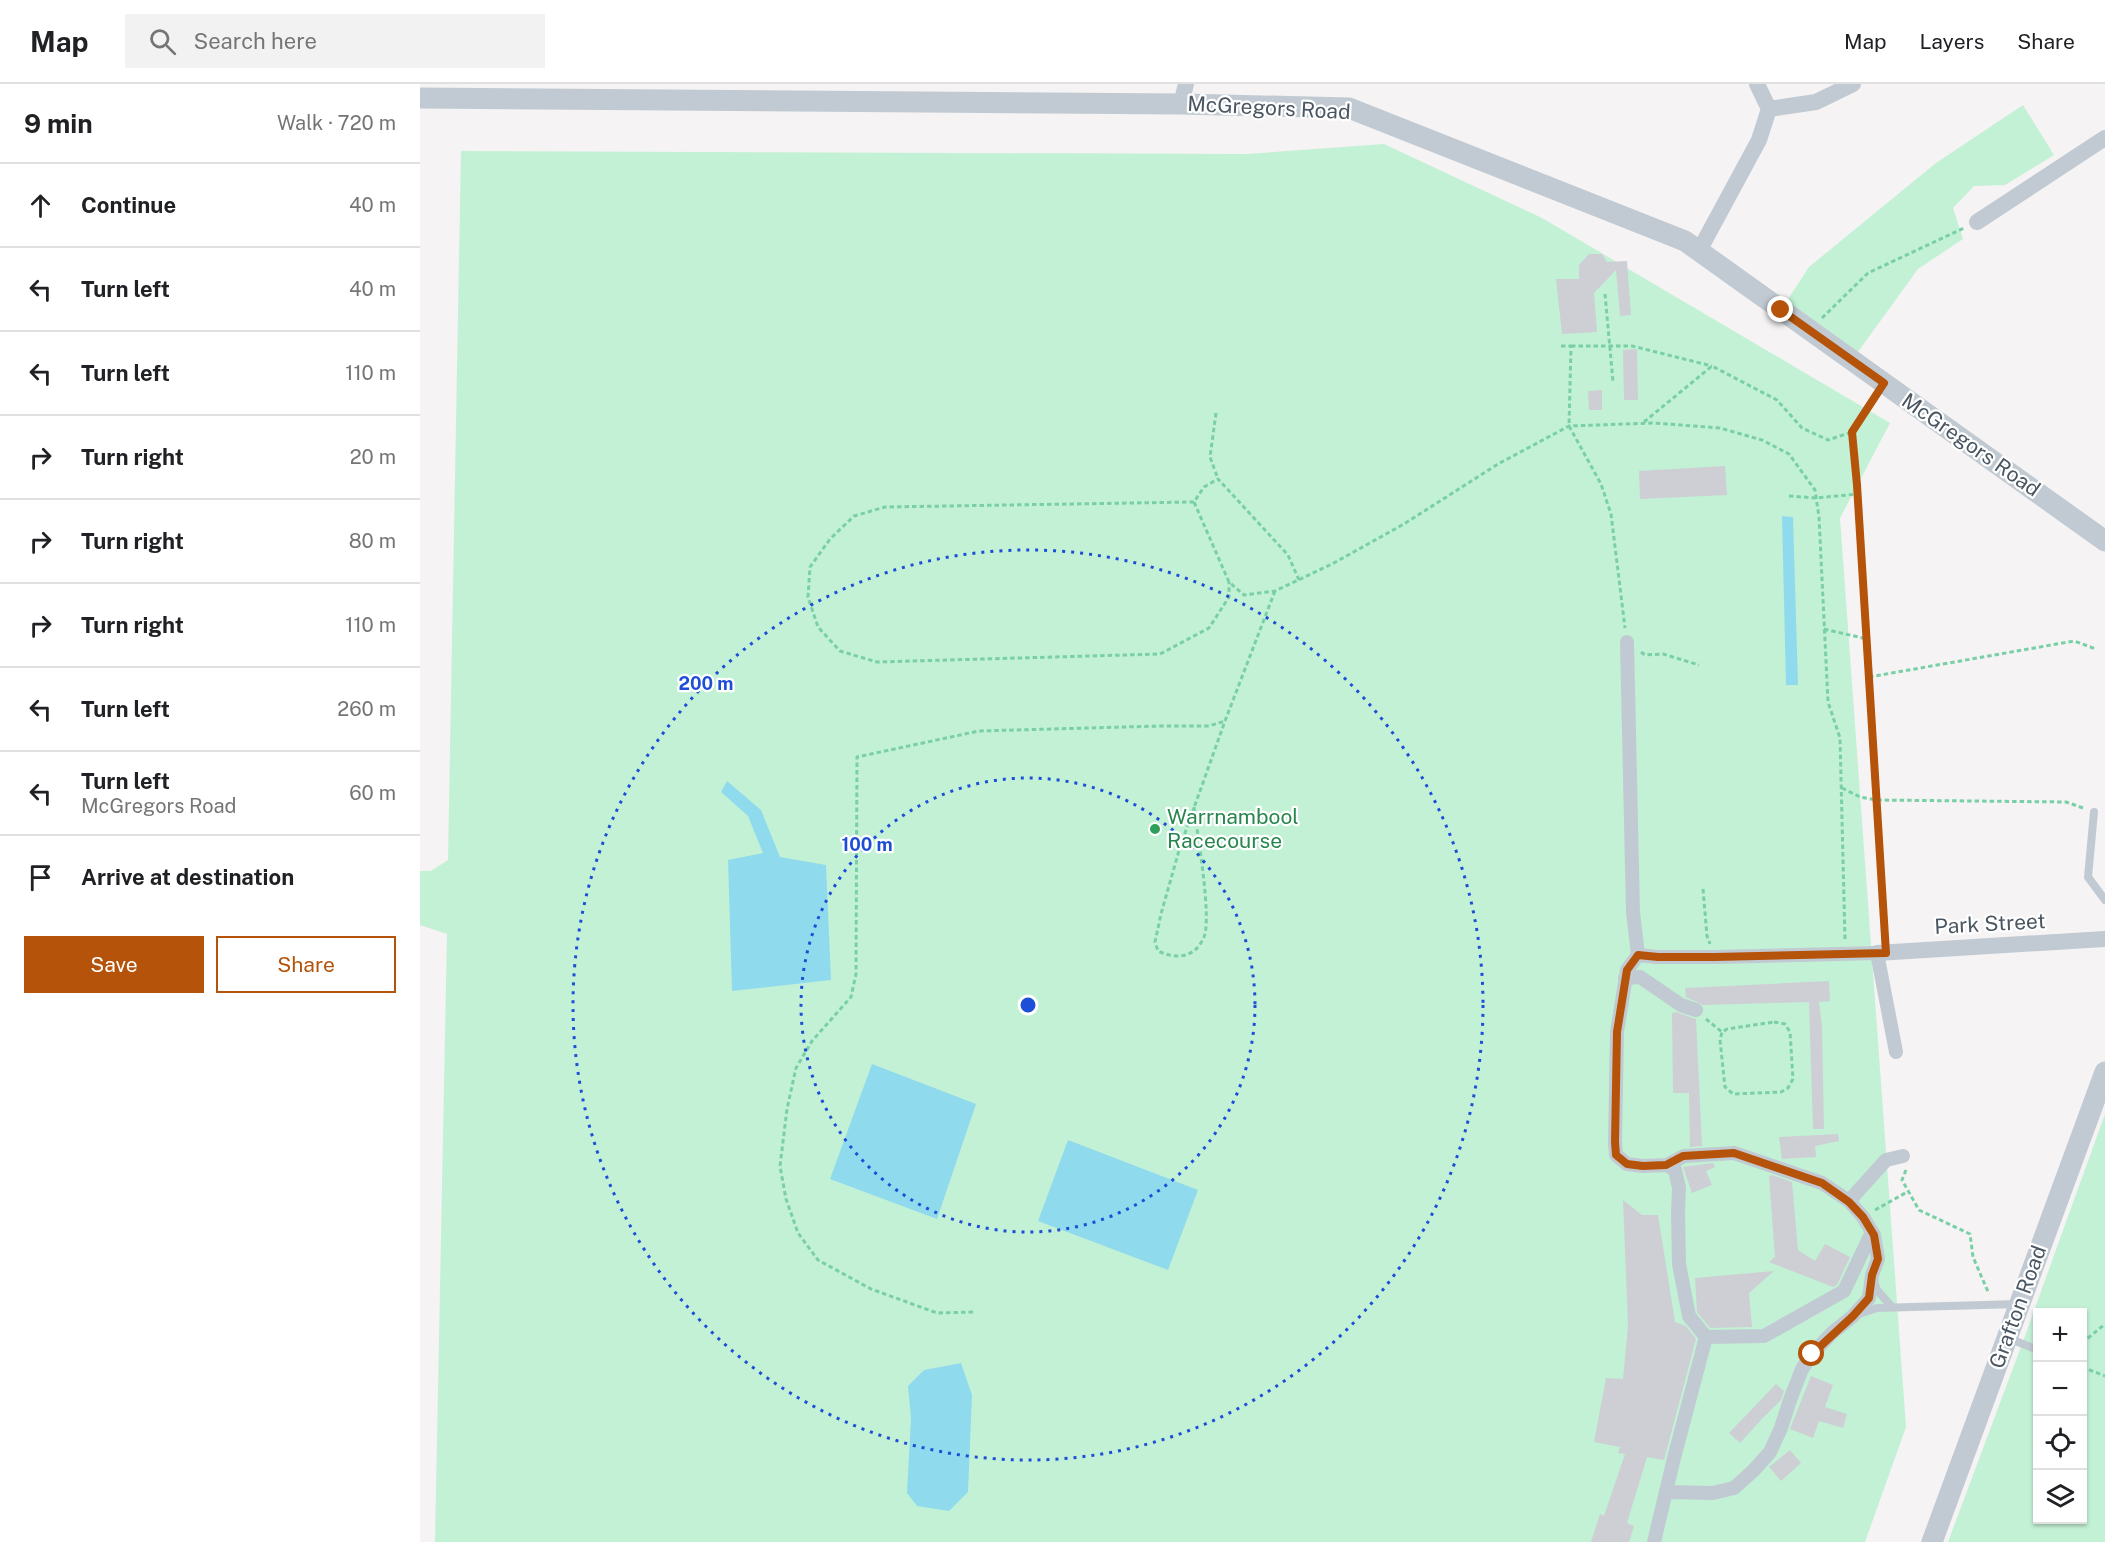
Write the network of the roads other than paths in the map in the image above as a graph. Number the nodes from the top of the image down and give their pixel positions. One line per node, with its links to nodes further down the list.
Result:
1 (1757, 84): 6 (street)
2 (1853, 84): 6 (street)
3 (538, 91): 4 (street, McGregors Road); 5 (street, McGregors Road)
4 (1184, 94): 9 (street, McGregors Road)
5 (420, 98)
6 (1769, 109): 9 (street)
7 (2105, 138): 8 (street)
8 (1977, 222)
9 (1699, 251): 10 (street, McGregors Road)
10 (2105, 540)
11 (1627, 642): 16 (street)
12 (2094, 812): 13 (lane)
13 (2105, 900)
14 (2105, 939): 15 (street, Park Street)
15 (1881, 953): 16 (street); 19 (street)
16 (1638, 955): 17 (street)
17 (1625, 978): 18 (street); 22 (street)
18 (1696, 1010)
19 (1896, 1052)
20 (2105, 1072): 26 (street, Grafton Road)
21 (1904, 1156): 23 (street)
22 (1666, 1165): 23 (street); 29 (street)
23 (1849, 1202): 24 (street)
24 (1872, 1232): 25 (street); 29 (street)
25 (1872, 1275): 27 (lane); 28 (street)
26 (2020, 1304): 27 (lane); 30 (street, Grafton Road)
27 (1892, 1307): 28 (lane)
28 (1853, 1316): 32 (street)
29 (1706, 1337): 32 (street)
30 (2007, 1337): 31 (lane); 34 (street, Grafton Road)
31 (2033, 1348)
32 (1666, 1492): 33 (street)
33 (1654, 1542)
34 (1932, 1542)

